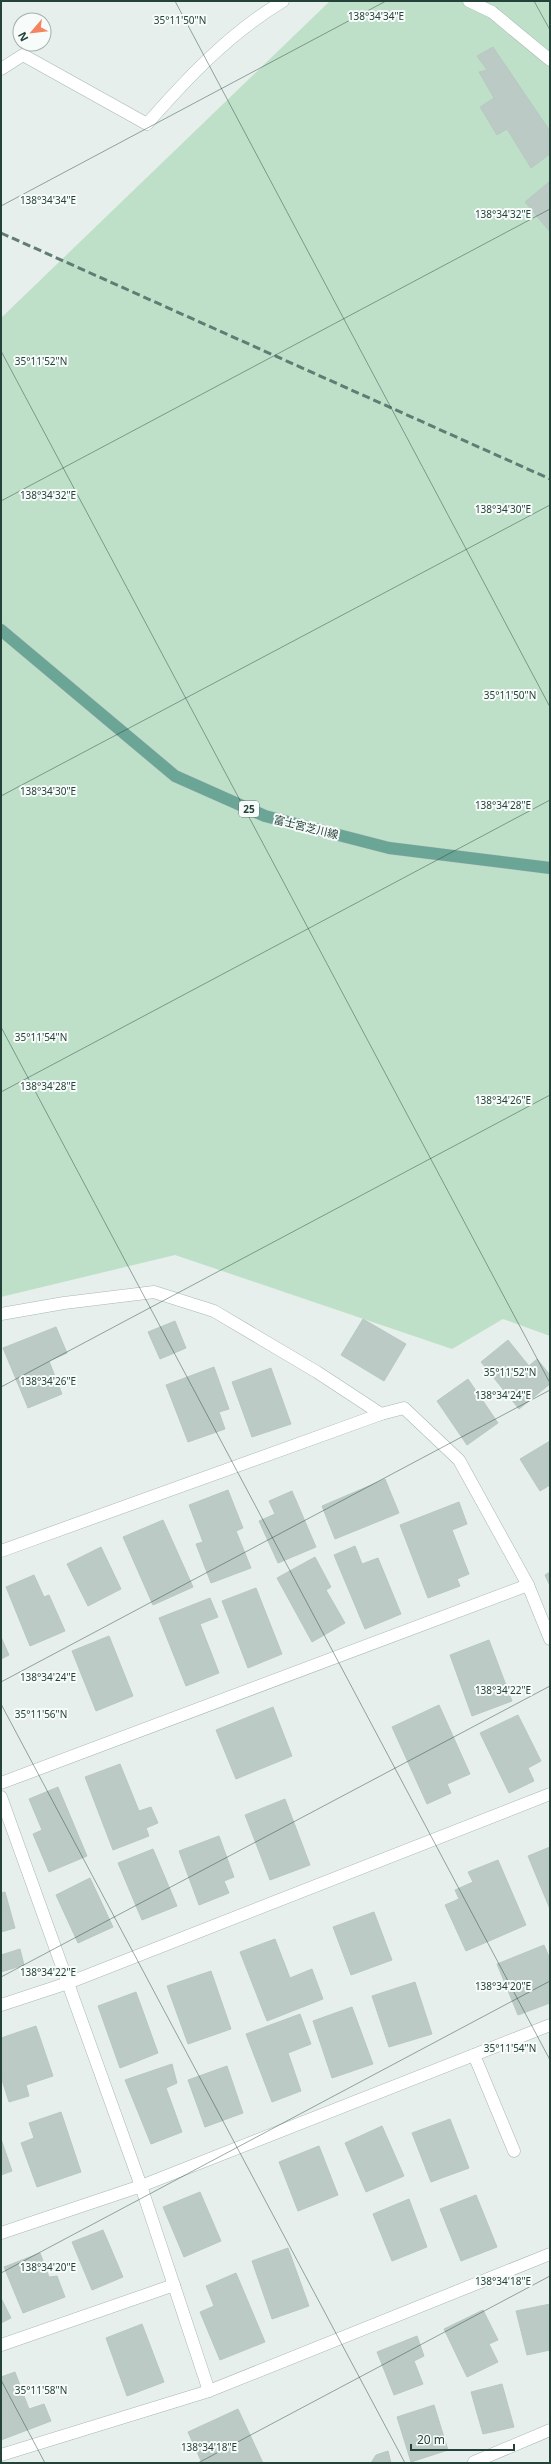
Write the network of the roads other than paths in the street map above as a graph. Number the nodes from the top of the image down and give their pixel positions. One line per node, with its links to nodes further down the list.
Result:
1 (283, 1): 4 (street)
2 (469, 1): 3 (street)
3 (550, 60)
4 (1, 69)
5 (1, 630): 6 (main road, 富士宮芝川線 / 25)
6 (550, 868)
7 (1, 1314): 8 (street)
8 (381, 1414): 9 (street); 10 (street)
9 (1, 1551)
10 (528, 1585): 11 (street); 12 (street)
11 (550, 1640)
12 (1, 1782)
13 (550, 1794): 15 (street)
14 (1, 1797): 15 (street)
15 (68, 1982): 16 (street); 20 (street)
16 (1, 2006)
17 (550, 2025): 18 (street)
18 (474, 2055): 19 (street); 20 (street)
19 (514, 2152)
20 (141, 2186): 21 (street); 23 (street)
21 (1, 2233)
22 (550, 2254): 25 (street)
23 (174, 2285): 24 (street); 25 (street)
24 (1, 2345)
25 (209, 2391): 27 (street)
26 (550, 2430): 28 (street)
27 (1, 2454)
28 (474, 2462)

